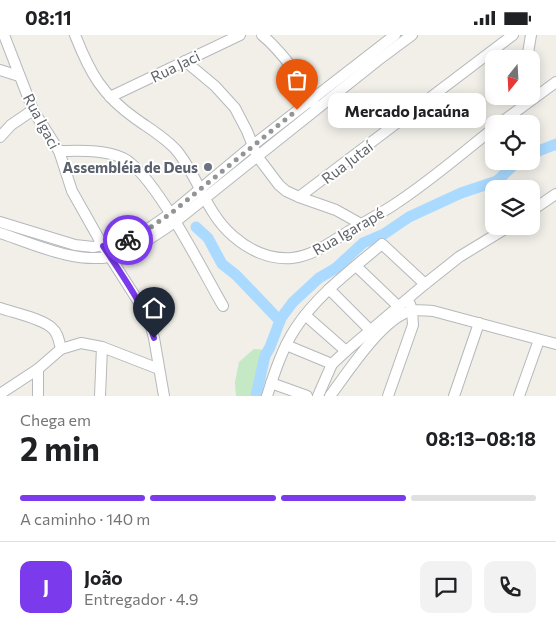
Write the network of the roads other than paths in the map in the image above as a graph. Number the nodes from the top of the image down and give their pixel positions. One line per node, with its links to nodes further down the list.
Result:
1 (4, 35): 12 (street, Rua Igaci)
2 (75, 35): 15 (street, Rua Igarapé)
3 (240, 35): 10 (street, Rua Jaci)
4 (262, 35): 16 (street)
5 (395, 35): 16 (street)
6 (412, 35): 18 (street)
7 (513, 35): 28 (street, Rua Jutaí)
8 (531, 35): 9 (street)
9 (528, 50)
10 (185, 61): 15 (street, Rua Jaci); 23 (street)
11 (0, 70): 12 (street)
12 (19, 75): 19 (street, Rua Igaci)
13 (556, 82): 14 (street)
14 (540, 91)
15 (110, 97): 27 (street, Rua Igarapé)
16 (312, 98): 18 (street); 23 (street)
17 (517, 105): 20 (street)
18 (316, 109): 25 (street)
19 (33, 110): 22 (street); 24 (street, Rua Igaci)
20 (508, 115)
21 (485, 135): 32 (street, Rua Igarapé)
22 (0, 137)
23 (253, 145): 25 (street); 27 (street)
24 (58, 151): 30 (street); 35 (street, Rua Igaci)
25 (257, 156): 27 (street); 28 (street)
26 (556, 193): 29 (street)
27 (201, 194): 30 (street); 32 (street, Rua Igarapé)
28 (299, 197): 32 (street)
29 (540, 205)
30 (172, 218): 35 (street); 36 (street); 41 (street)
31 (0, 222): 35 (street)
32 (361, 224)
33 (0, 233): 36 (street)
34 (495, 235): 38 (street)
35 (103, 246): 36 (street, Rua Igaci)
36 (110, 257): 56 (street, Rua Igaci)
37 (356, 266): 38 (street); 39 (street); 42 (street)
38 (425, 284): 40 (street)
39 (329, 289): 45 (street); 47 (street)
40 (409, 299): 42 (street); 44 (street)
41 (223, 306)
42 (399, 307): 47 (street)
43 (0, 308): 52 (street)
44 (412, 310): 46 (street); 65 (street); 66 (street)
45 (305, 315): 50 (street); 53 (street)
46 (479, 323): 48 (street); 67 (street)
47 (370, 330): 53 (street)
48 (539, 339): 49 (street); 68 (street)
49 (556, 344)
50 (286, 345): 54 (street); 57 (street)
51 (102, 347): 52 (street); 56 (street); 60 (street)
52 (61, 349): 55 (street)
53 (346, 351): 54 (street)
54 (332, 364): 64 (street)
55 (38, 369): 58 (street); 59 (street)
56 (159, 369): 61 (street, Rua Igaci)
57 (271, 383): 62 (street); 63 (street)
58 (2, 391)
59 (38, 396)
60 (100, 396)
61 (164, 396)
62 (266, 396)
63 (307, 396)
64 (318, 396)
65 (330, 396)
66 (388, 396)
67 (454, 396)
68 (519, 396)

